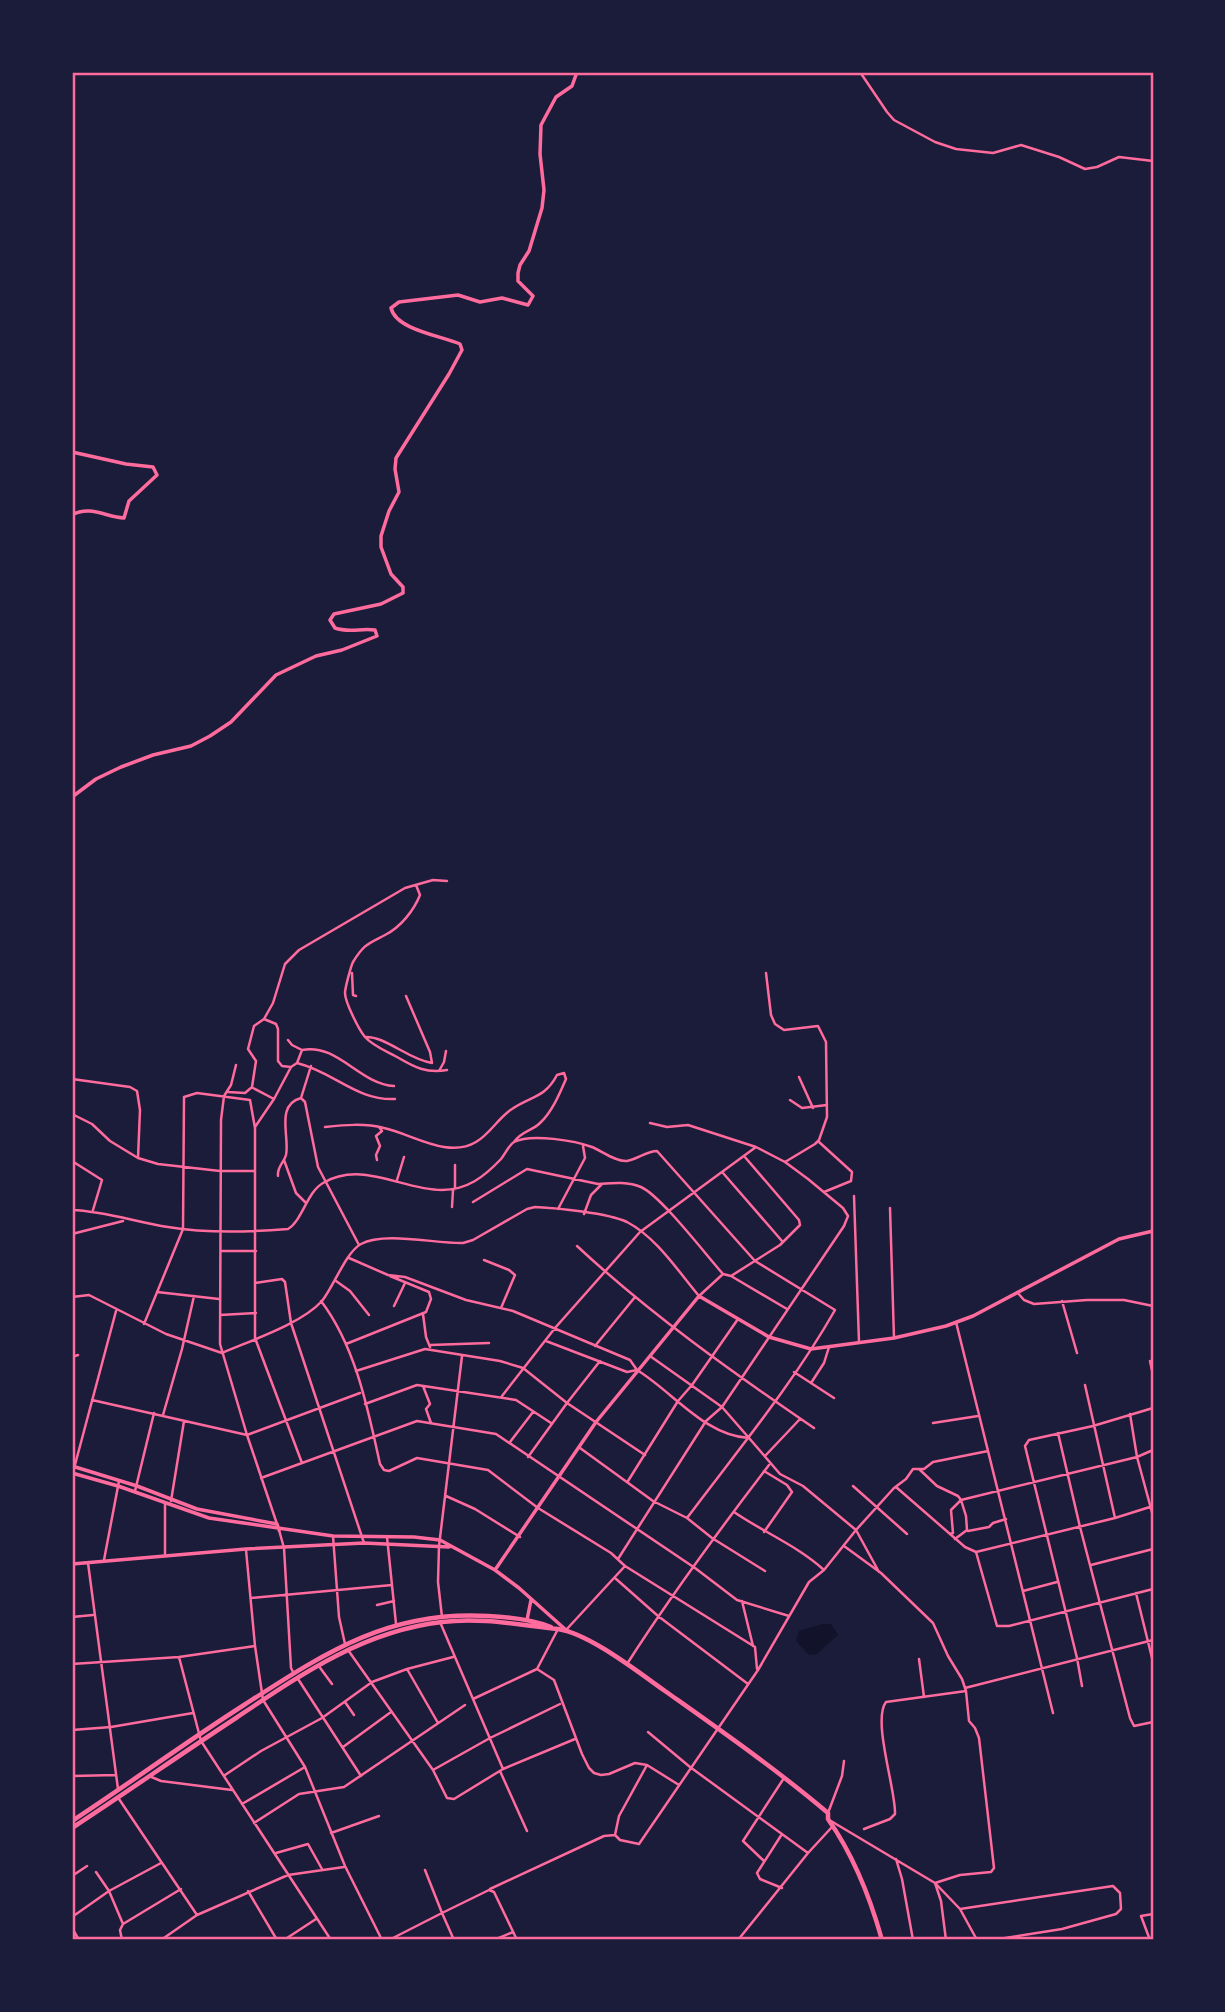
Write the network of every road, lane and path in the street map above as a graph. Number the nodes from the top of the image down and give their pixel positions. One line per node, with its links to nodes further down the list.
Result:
1 (578, 72): 6 (street)
2 (860, 72): 3 (street)
3 (1153, 161)
4 (72, 452): 5 (street)
5 (72, 515)
6 (72, 797)
7 (447, 881): 8 (street)
8 (416, 885): 9 (street); 13 (street)
9 (351, 970): 11 (street); 14 (street)
10 (766, 973): 34 (street)
11 (356, 996)
12 (407, 996): 14 (street)
13 (264, 1019): 21 (street); 27 (street)
14 (365, 1037): 23 (street)
15 (288, 1040): 16 (street)
16 (302, 1051): 18 (street); 26 (street)
17 (446, 1051): 23 (street)
18 (297, 1063): 20 (street); 21 (street)
19 (236, 1065): 28 (street)
20 (311, 1066): 30 (street); 32 (street)
21 (291, 1067): 31 (street)
22 (447, 1070): 23 (street)
23 (438, 1072)
24 (799, 1077): 35 (street)
25 (72, 1079): 47 (street)
26 (394, 1086)
27 (252, 1087): 28 (street); 31 (street)
28 (228, 1092): 29 (street)
29 (224, 1096): 39 (street); 53 (street); 55 (street)
30 (301, 1098): 48 (street); 61 (street)
31 (274, 1099): 39 (street)
32 (395, 1099)
33 (790, 1100): 35 (street)
34 (827, 1105): 35 (street); 42 (street)
35 (813, 1108)
36 (72, 1115): 47 (street)
37 (650, 1123): 44 (street)
38 (379, 1127): 40 (street); 41 (street); 49 (street)
39 (255, 1128): 56 (street)
40 (325, 1128)
41 (514, 1142): 43 (street); 64 (street)
42 (818, 1142): 51 (street); 65 (street)
43 (583, 1146): 60 (street); 66 (street)
44 (756, 1147): 45 (street); 51 (street)
45 (744, 1156): 57 (street); 85 (street)
46 (404, 1157): 62 (street)
47 (138, 1158): 53 (street)
48 (284, 1160): 59 (street); 70 (street)
49 (377, 1160)
50 (72, 1161): 75 (street)
51 (785, 1162): 65 (street)
52 (455, 1165): 64 (street)
53 (184, 1166): 55 (street); 79 (street)
54 (1153, 1170): 58 (street)
55 (220, 1171): 56 (street); 80 (street)
56 (255, 1171): 81 (street)
57 (722, 1172): 66 (street); 85 (street)
58 (1153, 1175)
59 (278, 1176)
60 (573, 1178): 63 (street); 69 (street); 73 (street)
61 (324, 1182): 62 (street); 70 (street); 86 (street)
62 (397, 1182): 64 (street)
63 (602, 1184): 76 (street); 77 (street)
64 (454, 1189): 71 (street)
65 (824, 1192): 100 (street)
66 (693, 1193): 76 (street); 92 (street)
67 (854, 1196): 130 (street)
68 (72, 1202): 74 (street)
69 (473, 1202)
70 (306, 1203): 81 (street)
71 (452, 1207)
72 (890, 1208): 127 (street)
73 (558, 1209): 77 (street); 86 (street)
74 (72, 1210): 75 (street)
75 (93, 1210): 78 (street)
76 (667, 1211): 82 (street); 94 (street)
77 (584, 1214): 82 (street)
78 (126, 1220): 79 (street); 84 (street)
79 (183, 1229): 80 (street); 101 (street)
80 (221, 1229): 81 (street); 88 (street)
81 (257, 1230): 89 (street)
82 (640, 1231): 93 (street); 104 (street)
83 (1153, 1231): 102 (street)
84 (72, 1234)
85 (782, 1241): 92 (street)
86 (359, 1245): 90 (street)
87 (577, 1246): 93 (street)
88 (221, 1251): 89 (street); 107 (street)
89 (256, 1251): 98 (street)
90 (349, 1258): 95 (street); 97 (street)
91 (484, 1260): 112 (street)
92 (755, 1261): 96 (street); 100 (street)
93 (605, 1271): 106 (street); 124 (street)
94 (723, 1274): 96 (street); 104 (street)
95 (388, 1275): 99 (street); 112 (street)
96 (731, 1276): 113 (street)
97 (335, 1281): 108 (street); 118 (street)
98 (255, 1283): 115 (street); 121 (street)
99 (405, 1283): 110 (street); 116 (street)
100 (801, 1288): 113 (street); 136 (street)
101 (157, 1292): 103 (street); 122 (street)
102 (1017, 1292): 109 (street); 120 (street)
103 (194, 1296): 107 (street); 128 (street)
104 (699, 1296): 119 (street); 123 (street)
105 (72, 1297): 114 (street)
106 (635, 1297): 123 (street); 133 (street)
107 (219, 1299): 117 (street)
108 (321, 1301): 121 (street); 132 (street)
109 (1062, 1301): 111 (street); 138 (street)
110 (394, 1306)
111 (1153, 1306)
112 (501, 1308): 124 (street)
113 (787, 1310): 125 (street)
114 (116, 1311): 122 (street); 160 (street)
115 (256, 1313): 117 (street); 126 (street)
116 (423, 1314): 132 (street); 135 (street)
117 (219, 1315): 137 (street)
118 (369, 1315)
119 (738, 1319): 125 (street); 142 (street)
120 (956, 1322): 127 (street); 172 (street)
121 (291, 1323): 126 (street); 165 (street)
122 (144, 1324): 128 (street)
123 (673, 1326): 141 (street); 142 (street)
124 (555, 1328): 129 (street); 133 (street)
125 (769, 1337): 136 (street); 151 (street)
126 (255, 1338): 137 (street); 176 (street)
127 (894, 1338): 130 (street)
128 (184, 1341): 137 (street); 171 (street)
129 (546, 1341): 145 (street); 146 (street)
130 (859, 1342): 134 (street)
131 (489, 1343): 135 (street)
132 (346, 1344): 148 (street)
133 (595, 1346): 147 (street)
134 (829, 1347): 136 (street); 152 (street)
135 (430, 1348): 140 (street); 148 (street)
136 (811, 1349): 149 (street)
137 (222, 1353): 185 (street)
138 (1077, 1353)
139 (78, 1354): 143 (street)
140 (462, 1356): 146 (street); 156 (street)
141 (650, 1356): 147 (street); 153 (street)
142 (713, 1356): 151 (street); 153 (street)
143 (72, 1357)
144 (1150, 1361): 150 (street)
145 (600, 1362): 147 (street); 163 (street)
146 (523, 1368): 158 (street); 163 (street)
147 (637, 1370): 161 (street); 177 (street)
148 (355, 1371): 157 (street)
149 (794, 1372): 152 (street); 162 (street)
150 (1153, 1375)
151 (742, 1377): 162 (street); 166 (street)
152 (811, 1383): 159 (street)
153 (692, 1385): 161 (street); 166 (street)
154 (1085, 1385): 182 (street)
155 (423, 1386): 156 (street); 164 (street); 178 (street)
156 (458, 1391): 158 (street); 181 (street)
157 (361, 1392): 164 (street); 165 (street)
158 (502, 1396): 168 (street)
159 (834, 1398)
160 (92, 1401): 169 (street); 201 (street)
161 (678, 1401): 175 (street); 193 (street)
162 (775, 1401): 173 (street); 187 (street)
163 (567, 1403): 177 (street); 179 (street)
164 (365, 1404): 186 (street)
165 (318, 1408): 176 (street); 192 (street)
166 (722, 1408): 175 (street); 187 (street)
167 (1153, 1408): 170 (street)
168 (533, 1412): 179 (street); 188 (street)
169 (154, 1413): 171 (street); 211 (street)
170 (1130, 1414): 182 (street); 196 (street)
171 (162, 1415): 174 (street)
172 (978, 1416): 180 (street); 191 (street)
173 (800, 1419): 183 (street); 194 (street)
174 (184, 1421): 185 (street); 217 (street)
175 (706, 1421): 187 (street); 218 (street)
176 (285, 1422): 185 (street); 198 (street)
177 (596, 1422): 189 (street); 193 (street)
178 (431, 1423): 181 (street); 186 (street)
179 (551, 1423): 195 (street)
180 (933, 1423)
181 (454, 1426): 188 (street); 197 (street)
182 (1093, 1426): 184 (street); 200 (street)
183 (814, 1428)
184 (1058, 1433): 205 (street); 209 (street)
185 (247, 1436): 207 (street)
186 (374, 1437): 192 (street); 197 (street)
187 (749, 1438): 194 (street); 226 (street)
188 (509, 1444): 195 (street)
189 (580, 1448): 206 (street); 208 (street)
190 (1153, 1450): 196 (street)
191 (988, 1451): 202 (street); 214 (street)
192 (332, 1452): 198 (street); 240 (street)
193 (645, 1455): 208 (street)
194 (765, 1456): 199 (street)
195 (528, 1457): 206 (street)
196 (1137, 1457): 200 (street); 221 (street)
197 (449, 1462): 216 (street); 223 (street)
198 (302, 1463): 207 (street)
199 (770, 1464): 203 (street); 233 (street)
200 (1102, 1465): 205 (street); 227 (street)
201 (73, 1467): 204 (street); 210 (street)
202 (919, 1469): 213 (street); 219 (street)
203 (764, 1471): 224 (street); 235 (street)
204 (72, 1474): 210 (street)
205 (1068, 1474): 209 (street); 230 (street)
206 (559, 1477): 223 (street); 232 (street)
207 (261, 1478): 229 (street)
208 (628, 1481): 218 (street)
209 (1032, 1482): 214 (street); 238 (street)
210 (119, 1483): 211 (street); 215 (street); 257 (street)
211 (137, 1486): 215 (street); 217 (street)
212 (853, 1486): 222 (street)
213 (896, 1487): 222 (street); 237 (street)
214 (999, 1491): 219 (street); 228 (street)
215 (135, 1492): 220 (street)
216 (446, 1496): 242 (street); 246 (street)
217 (172, 1500): 220 (street); 229 (street)
218 (653, 1500): 226 (street); 232 (street)
219 (961, 1500): 234 (street); 237 (street)
220 (164, 1504): 231 (street); 255 (street)
221 (1152, 1506): 225 (street); 227 (street)
222 (876, 1507): 233 (street); 236 (street)
223 (538, 1508): 242 (street); 256 (street)
224 (733, 1512): 235 (street); 243 (street)
225 (1153, 1516)
226 (687, 1518): 243 (street)
227 (1115, 1518): 230 (street)
228 (1006, 1519): 234 (street); 249 (street)
229 (277, 1524): 231 (street)
230 (1080, 1527): 238 (street); 260 (street)
231 (279, 1530): 239 (street); 251 (street)
232 (637, 1530): 256 (street); 262 (street)
233 (856, 1530): 250 (street); 266 (street)
234 (967, 1530): 244 (street)
235 (764, 1532): 264 (street)
236 (907, 1534)
237 (950, 1534): 244 (street)
238 (1046, 1535): 249 (street); 268 (street)
239 (333, 1536): 240 (street); 247 (street)
240 (363, 1536): 241 (street); 245 (street)
241 (387, 1537): 246 (street); 248 (street)
242 (520, 1537): 263 (street)
243 (712, 1538): 262 (street); 265 (street)
244 (955, 1539): 254 (street)
245 (364, 1542): 247 (street); 248 (street)
246 (439, 1543): 248 (street); 263 (street); 287 (street)
247 (334, 1544): 251 (street); 270 (street)
248 (387, 1544): 269 (street)
249 (1012, 1545): 254 (street); 272 (street)
250 (844, 1546): 264 (street); 266 (street)
251 (284, 1548): 252 (street); 274 (street)
252 (246, 1549): 255 (street); 276 (street)
253 (1153, 1549): 260 (street)
254 (976, 1552): 288 (street)
255 (165, 1556): 257 (street)
256 (618, 1559): 261 (street)
257 (104, 1560): 258 (street)
258 (88, 1563): 259 (street); 283 (street)
259 (72, 1564)
260 (1091, 1565): 280 (street)
261 (625, 1566): 267 (street); 275 (street)
262 (695, 1568): 275 (street); 279 (street)
263 (495, 1570): 278 (street)
264 (824, 1570): 285 (street)
265 (765, 1571)
266 (879, 1572): 316 (street)
267 (615, 1578): 284 (street); 292 (street)
268 (1057, 1582): 272 (street); 282 (street)
269 (392, 1585): 270 (street); 277 (street)
270 (337, 1589): 274 (street); 295 (street)
271 (1153, 1589): 273 (street)
272 (1023, 1591): 288 (street)
273 (1136, 1593): 280 (street); 293 (street)
274 (287, 1595): 276 (street); 311 (street)
275 (675, 1596): 284 (street); 296 (street)
276 (251, 1598): 294 (street)
277 (394, 1601): 281 (street); 290 (street)
278 (531, 1601): 289 (street); 292 (street)
279 (741, 1601): 285 (street); 296 (street)
280 (1101, 1602): 282 (street); 297 (street)
281 (377, 1605)
282 (1065, 1612): 288 (street); 300 (street)
283 (93, 1615): 286 (street); 303 (street)
284 (658, 1616): 305 (street); 314 (street)
285 (789, 1616): 310 (street)
286 (72, 1617)
287 (442, 1619): 289 (highway); 290 (highway); 299 (street)
288 (1031, 1619): 307 (street)
289 (527, 1622): 291 (highway)
290 (397, 1628): 295 (highway)
291 (558, 1629): 292 (highway); 309 (street)
292 (566, 1630): 305 (highway)
293 (1151, 1641): 297 (street); 302 (street)
294 (256, 1646): 298 (street); 317 (street)
295 (346, 1646): 306 (highway); 311 (highway); 312 (street)
296 (753, 1646): 310 (street)
297 (1112, 1649): 300 (street); 328 (street)
298 (179, 1657): 303 (street); 324 (street)
299 (453, 1657): 308 (street); 319 (street)
300 (1077, 1658): 307 (street); 315 (street)
301 (919, 1660): 318 (street)
302 (1153, 1662)
303 (102, 1663): 304 (street); 330 (street)
304 (72, 1664)
305 (627, 1664): 331 (highway)
306 (318, 1665): 311 (highway); 313 (street)
307 (1042, 1668): 316 (street); 325 (street)
308 (407, 1669): 312 (street); 329 (street)
309 (537, 1669): 319 (street); 321 (street)
310 (758, 1670): 314 (street)
311 (295, 1675): 317 (highway); 327 (street)
312 (372, 1682): 320 (street); 323 (street)
313 (332, 1684)
314 (748, 1684): 331 (street)
315 (1082, 1686)
316 (966, 1689): 318 (street); 383 (street)
317 (263, 1697): 334 (highway); 335 (street); 339 (highway)
318 (924, 1697): 366 (street)
319 (474, 1699): 336 (street)
320 (345, 1702): 326 (street); 327 (street)
321 (561, 1703): 336 (street); 338 (street)
322 (465, 1705): 329 (street)
323 (392, 1711): 337 (street); 340 (street)
324 (194, 1713): 330 (street); 334 (street)
325 (1054, 1713)
326 (354, 1715)
327 (323, 1718): 335 (street); 340 (street)
328 (1153, 1722)
329 (438, 1723): 337 (street)
330 (111, 1727): 332 (street); 347 (street)
331 (717, 1727): 344 (street); 352 (highway)
332 (72, 1730)
333 (648, 1732): 344 (street)
334 (199, 1734): 339 (street); 356 (highway)
335 (288, 1737): 343 (street); 350 (street)
336 (490, 1738): 345 (street); 346 (street)
337 (412, 1739): 345 (street); 351 (street)
338 (576, 1739): 342 (street); 346 (street)
339 (201, 1741): 349 (highway); 350 (street)
340 (343, 1747): 351 (street)
341 (844, 1761): 358 (street)
342 (647, 1765): 353 (street); 370 (street)
343 (305, 1767): 355 (street); 357 (street)
344 (690, 1767): 353 (street); 359 (street)
345 (433, 1770): 346 (street)
346 (502, 1770): 367 (street)
347 (116, 1774): 348 (street); 356 (street)
348 (72, 1776)
349 (149, 1776): 354 (street); 356 (highway)
350 (224, 1776): 354 (street)
351 (361, 1776): 355 (street)
352 (784, 1778): 358 (highway); 359 (street)
353 (679, 1785): 370 (street)
354 (232, 1790): 357 (street)
355 (316, 1792): 363 (street); 368 (street)
356 (118, 1794): 362 (highway); 365 (highway); 375 (street)
357 (242, 1804): 363 (street)
358 (828, 1812): 361 (highway)
359 (758, 1815): 369 (street); 374 (street)
360 (379, 1816): 368 (street)
361 (828, 1819): 364 (highway); 373 (street)
362 (72, 1821)
363 (254, 1823): 371 (street)
364 (833, 1826): 372 (street); 410 (highway)
365 (72, 1828)
366 (864, 1829)
367 (527, 1831)
368 (331, 1833): 376 (street)
369 (782, 1834): 372 (street); 374 (street)
370 (615, 1835): 386 (street)
371 (276, 1853): 378 (street); 381 (street)
372 (808, 1853): 384 (street)
373 (896, 1859): 383 (street); 411 (street)
374 (764, 1861): 384 (street)
375 (161, 1863): 385 (street); 387 (street)
376 (345, 1866): 378 (street); 404 (street)
377 (88, 1867): 382 (street)
378 (322, 1869): 381 (street)
379 (425, 1870): 390 (street)
380 (96, 1872): 387 (street)
381 (288, 1875): 388 (street); 394 (street)
382 (72, 1876)
383 (935, 1883): 389 (street); 412 (street)
384 (782, 1888): 409 (street)
385 (181, 1889): 392 (street); 395 (street)
386 (489, 1890): 390 (street); 397 (street)
387 (109, 1891): 393 (street); 395 (street)
388 (248, 1891): 392 (street); 401 (street)
389 (960, 1909): 413 (street); 414 (street)
390 (442, 1913): 405 (street); 406 (street)
391 (1153, 1914): 415 (street)
392 (197, 1915): 400 (street)
393 (72, 1917)
394 (316, 1919): 402 (street); 403 (street)
395 (123, 1924): 398 (street)
396 (72, 1928): 399 (street)
397 (513, 1932): 407 (street); 408 (street)
398 (121, 1939)
399 (79, 1940)
400 (161, 1940)
401 (277, 1940)
402 (284, 1940)
403 (331, 1940)
404 (382, 1940)
405 (389, 1940)
406 (454, 1940)
407 (494, 1940)
408 (517, 1940)
409 (738, 1940)
410 (882, 1940)
411 (913, 1940)
412 (946, 1940)
413 (977, 1940)
414 (992, 1940)
415 (1150, 1940)

